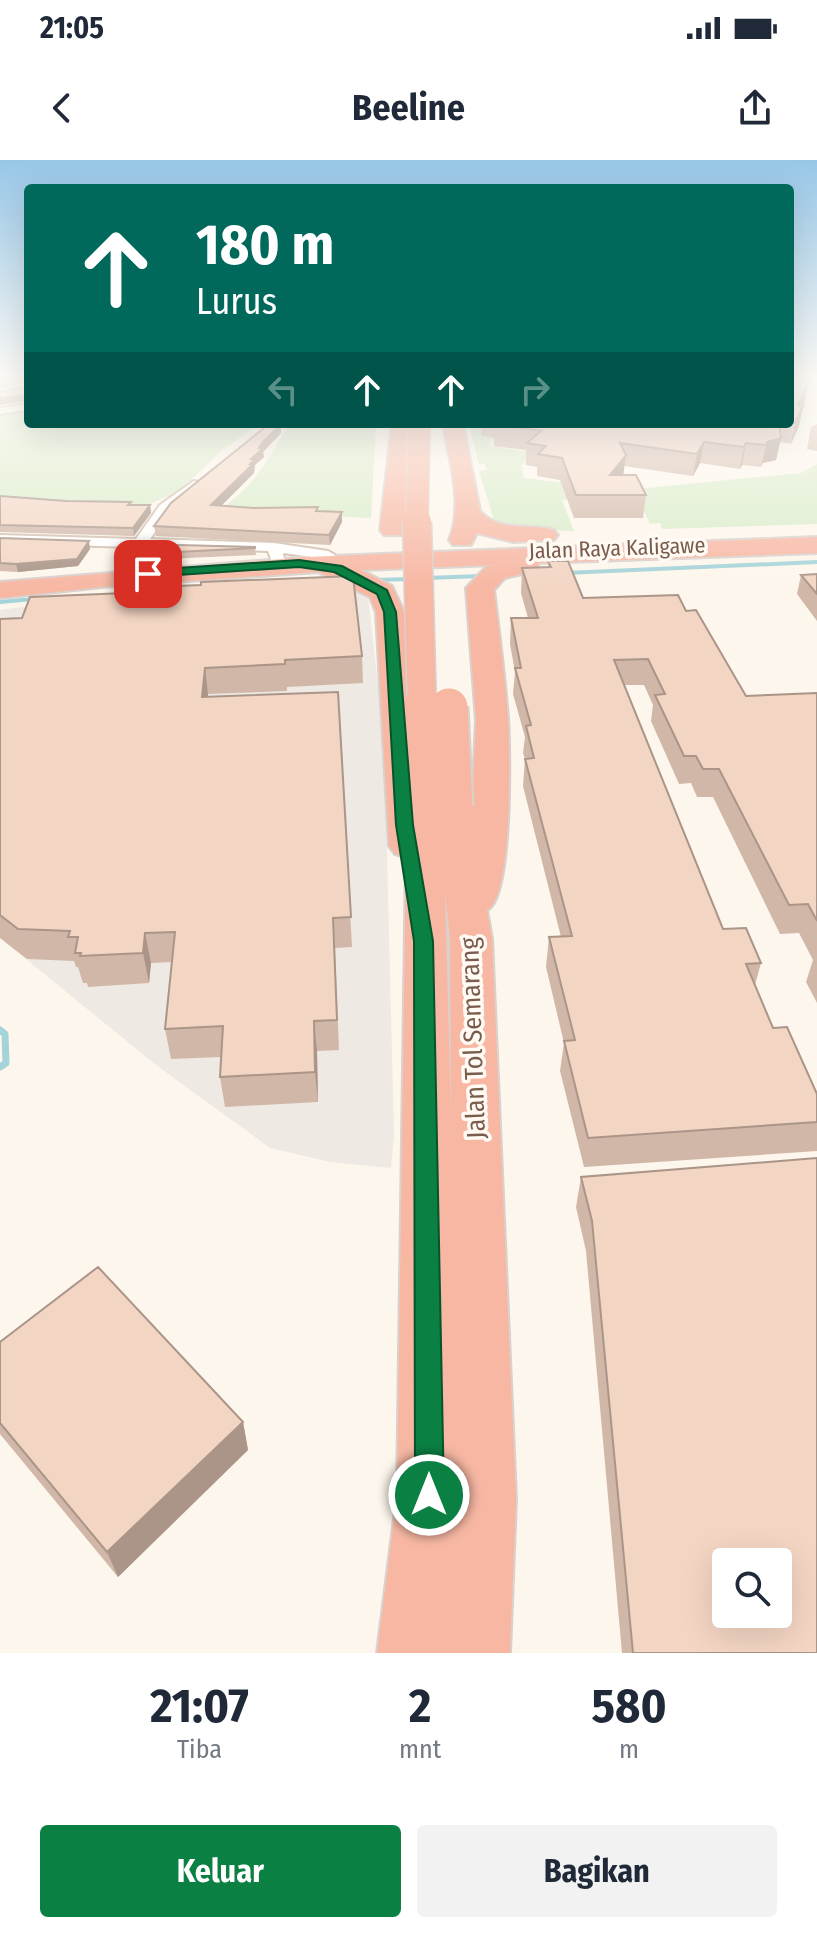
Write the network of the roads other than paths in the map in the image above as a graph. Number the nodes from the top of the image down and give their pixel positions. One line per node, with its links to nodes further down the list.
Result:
1 (400, 451): 7 (highway)
2 (419, 451): 17 (highway, Jalan Tol Semarang, bridge)
3 (435, 451): 17 (highway, Jalan Tol Semarang, bridge)
4 (457, 451): 6 (highway)
5 (201, 480): 10 (street)
6 (468, 513): 9 (highway); 11 (highway)
7 (393, 530): 11 (highway); 13 (highway)
8 (0, 539): 10 (street)
9 (815, 541): 11 (highway, Jalan Raya Kaligawe); 14 (highway)
10 (139, 544): 12 (street)
11 (426, 554): 12 (highway); 13 (highway); 14 (highway)
12 (287, 557): 13 (highway); 15 (highway); 16 (highway)
13 (357, 570): 14 (highway); 18 (highway)
14 (499, 570): 18 (highway)
15 (0, 582)
16 (0, 590)
17 (440, 809): 18 (highway, Jalan Tol Semarang)
18 (448, 940): 19 (highway, Jalan Tol Semarang); 20 (highway, Jalan Tol Semarang)
19 (412, 1653)
20 (475, 1653)

